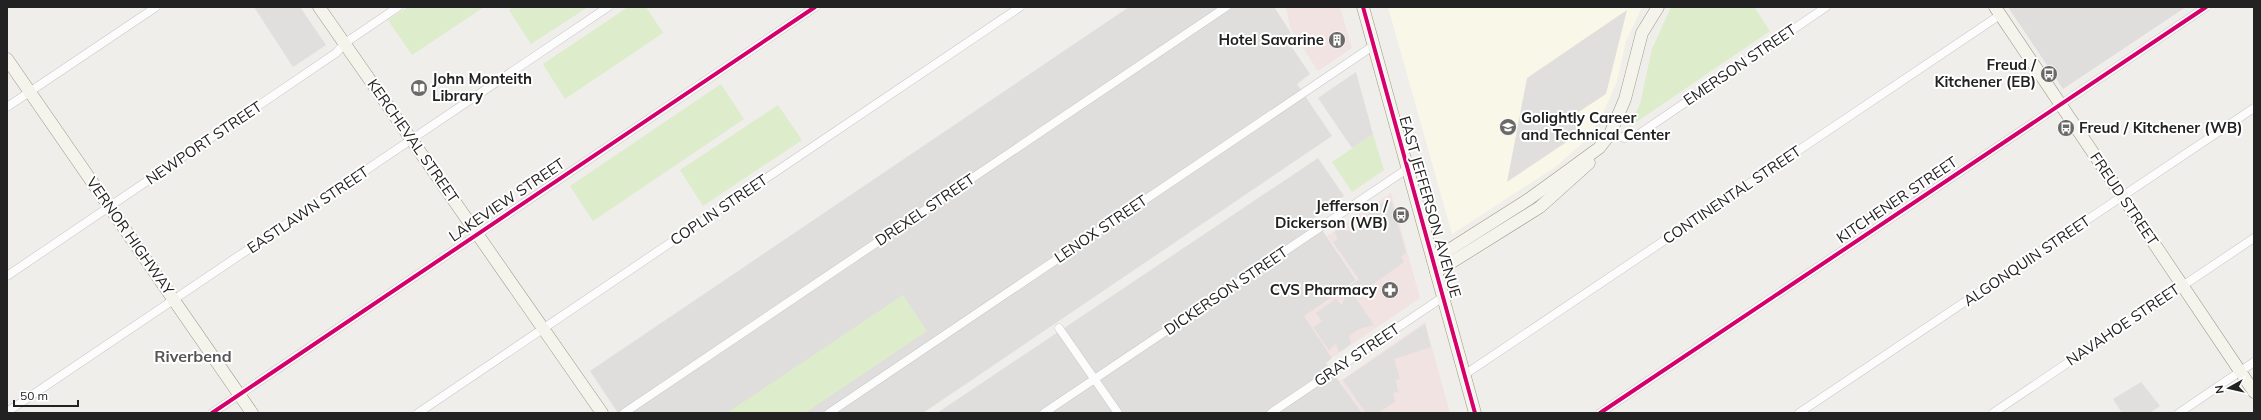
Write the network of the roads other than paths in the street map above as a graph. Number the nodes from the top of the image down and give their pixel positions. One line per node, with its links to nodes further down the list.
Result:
1 (156, 7): 16 (street)
2 (320, 7): 13 (street, KERCHEVAL STREET)
3 (398, 7): 13 (street, NEWPORT STREET)
4 (608, 7): 21 (street, EASTLAWN STREET)
5 (815, 7): 26 (street, LAKEVIEW STREET)
6 (1020, 7): 35 (street, COPLIN STREET)
7 (1226, 7): 47 (street, DREXEL STREET)
8 (1362, 7): 14 (street, EAST JEFFERSON AVENUE)
9 (1658, 7): 20 (street)
10 (1826, 7): 20 (street, EMERSON STREET)
11 (2206, 7): 17 (street, KITCHENER STREET)
12 (1998, 11): 17 (street, FREUD STREET); 38 (street, CONTINENTAL STREET)
13 (345, 43): 21 (street, KERCHEVAL STREET); 25 (street, NEWPORT STREET)
14 (1373, 46): 23 (street, EAST JEFFERSON AVENUE); 48 (street, LENOX STREET)
15 (7, 59): 16 (street, VERNOR HIGHWAY)
16 (30, 91): 18 (street); 25 (street, VERNOR HIGHWAY)
17 (2061, 105): 24 (street, FREUD STREET); 53 (street, KITCHENER STREET)
18 (7, 107)
19 (2254, 108): 24 (street, ALGONQUIN STREET)
20 (1610, 134): 22 (street)
21 (411, 140): 26 (street, KERCHEVAL STREET); 33 (street, EASTLAWN STREET)
22 (1599, 148): 28 (street); 29 (street)
23 (1407, 169): 28 (street, EAST JEFFERSON AVENUE); 39 (street, DICKERSON STREET)
24 (2123, 196): 31 (street, FREUD STREET); 54 (street, ALGONQUIN STREET)
25 (110, 206): 30 (street, NEWPORT STREET); 33 (street, VERNOR HIGHWAY)
26 (478, 234): 35 (street, KERCHEVAL STREET); 41 (street, LAKEVIEW STREET)
27 (2254, 238): 31 (street, NAVAHOE STREET)
28 (1432, 260): 29 (street, EAST JEFFERSON AVENUE)
29 (1436, 272): 32 (street, EAST JEFFERSON AVENUE)
30 (7, 276)
31 (2183, 286): 37 (street, FREUD STREET); 55 (street, NAVAHOE STREET)
32 (1443, 297): 38 (street, EAST JEFFERSON AVENUE); 51 (street, GRAY STREET)
33 (174, 300): 41 (street, VERNOR HIGHWAY); 42 (street, EASTLAWN STREET)
34 (1059, 328): 39 (street)
35 (543, 329): 45 (street, COPLIN STREET); 46 (street, KERCHEVAL STREET)
36 (2254, 362): 37 (street)
37 (2240, 371): 40 (street, FREUD STREET); 56 (street)
38 (1464, 375): 52 (street, EAST JEFFERSON AVENUE)
39 (1094, 379): 49 (street, DICKERSON STREET); 50 (street)
40 (2254, 392)
41 (239, 395): 43 (street, LAKEVIEW STREET); 44 (street, VERNOR HIGHWAY)
42 (7, 412)
43 (212, 413)
44 (252, 413)
45 (418, 413)
46 (602, 413)
47 (624, 413)
48 (829, 413)
49 (1044, 413)
50 (1118, 413)
51 (1271, 413)
52 (1475, 413)
53 (1600, 413)
54 (1799, 413)
55 (1993, 413)
56 (2179, 413)

